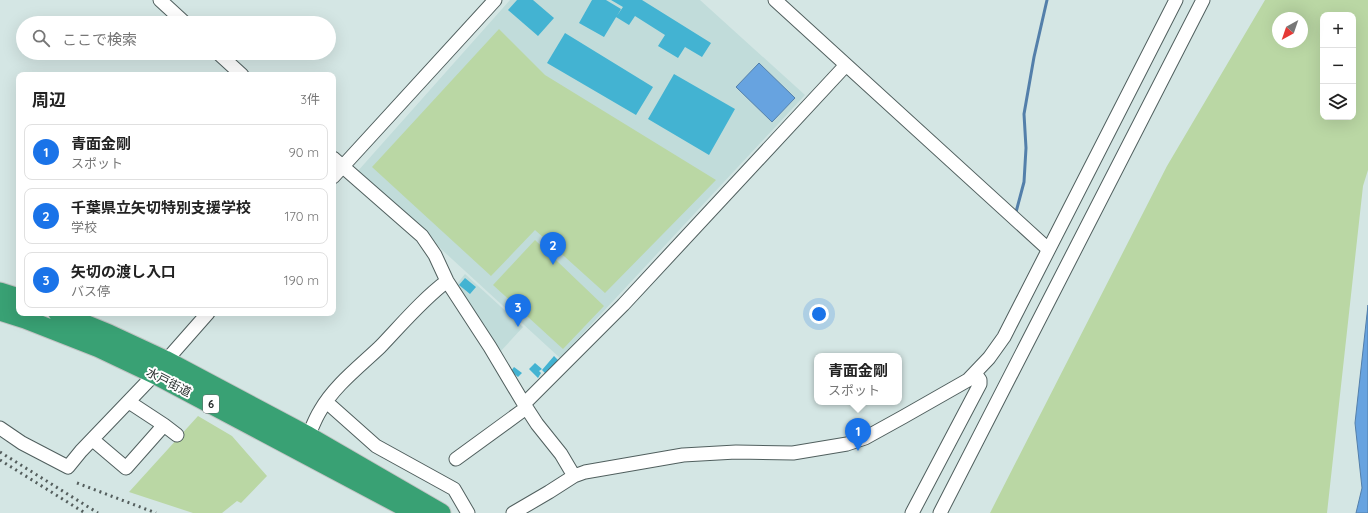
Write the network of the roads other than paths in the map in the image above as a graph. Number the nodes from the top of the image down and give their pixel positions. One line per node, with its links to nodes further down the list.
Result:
1 (160, 0): 6 (street)
2 (495, 0): 11 (street)
3 (775, 0): 8 (street)
4 (1176, 0): 13 (street)
5 (1203, 0): 38 (street)
6 (177, 16)
7 (226, 60): 9 (street)
8 (846, 65): 13 (street); 25 (street)
9 (239, 72)
10 (336, 161): 11 (street)
11 (343, 167): 12 (street); 14 (street)
12 (336, 174)
13 (1048, 249): 21 (street)
14 (447, 281): 25 (street); 29 (street)
15 (0, 292): 16 (highway)
16 (16, 297)
17 (0, 311): 33 (highway, 水戸街道 / 6)
18 (65, 316): 29 (highway, 水戸街道 / 6)
19 (205, 316): 20 (street)
20 (171, 355)
21 (975, 373): 32 (street); 37 (street)
22 (150, 380): 23 (street)
23 (129, 402): 26 (street); 30 (street)
24 (331, 406): 35 (street)
25 (525, 406): 31 (street); 32 (street)
26 (164, 425): 28 (street); 30 (street)
27 (0, 428): 30 (street)
28 (177, 435)
29 (308, 436): 34 (highway, 水戸街道 / 6)
30 (93, 440)
31 (456, 459)
32 (574, 476): 36 (street)
33 (414, 513)
34 (442, 513)
35 (468, 513)
36 (513, 513)
37 (912, 513)
38 (940, 513)

